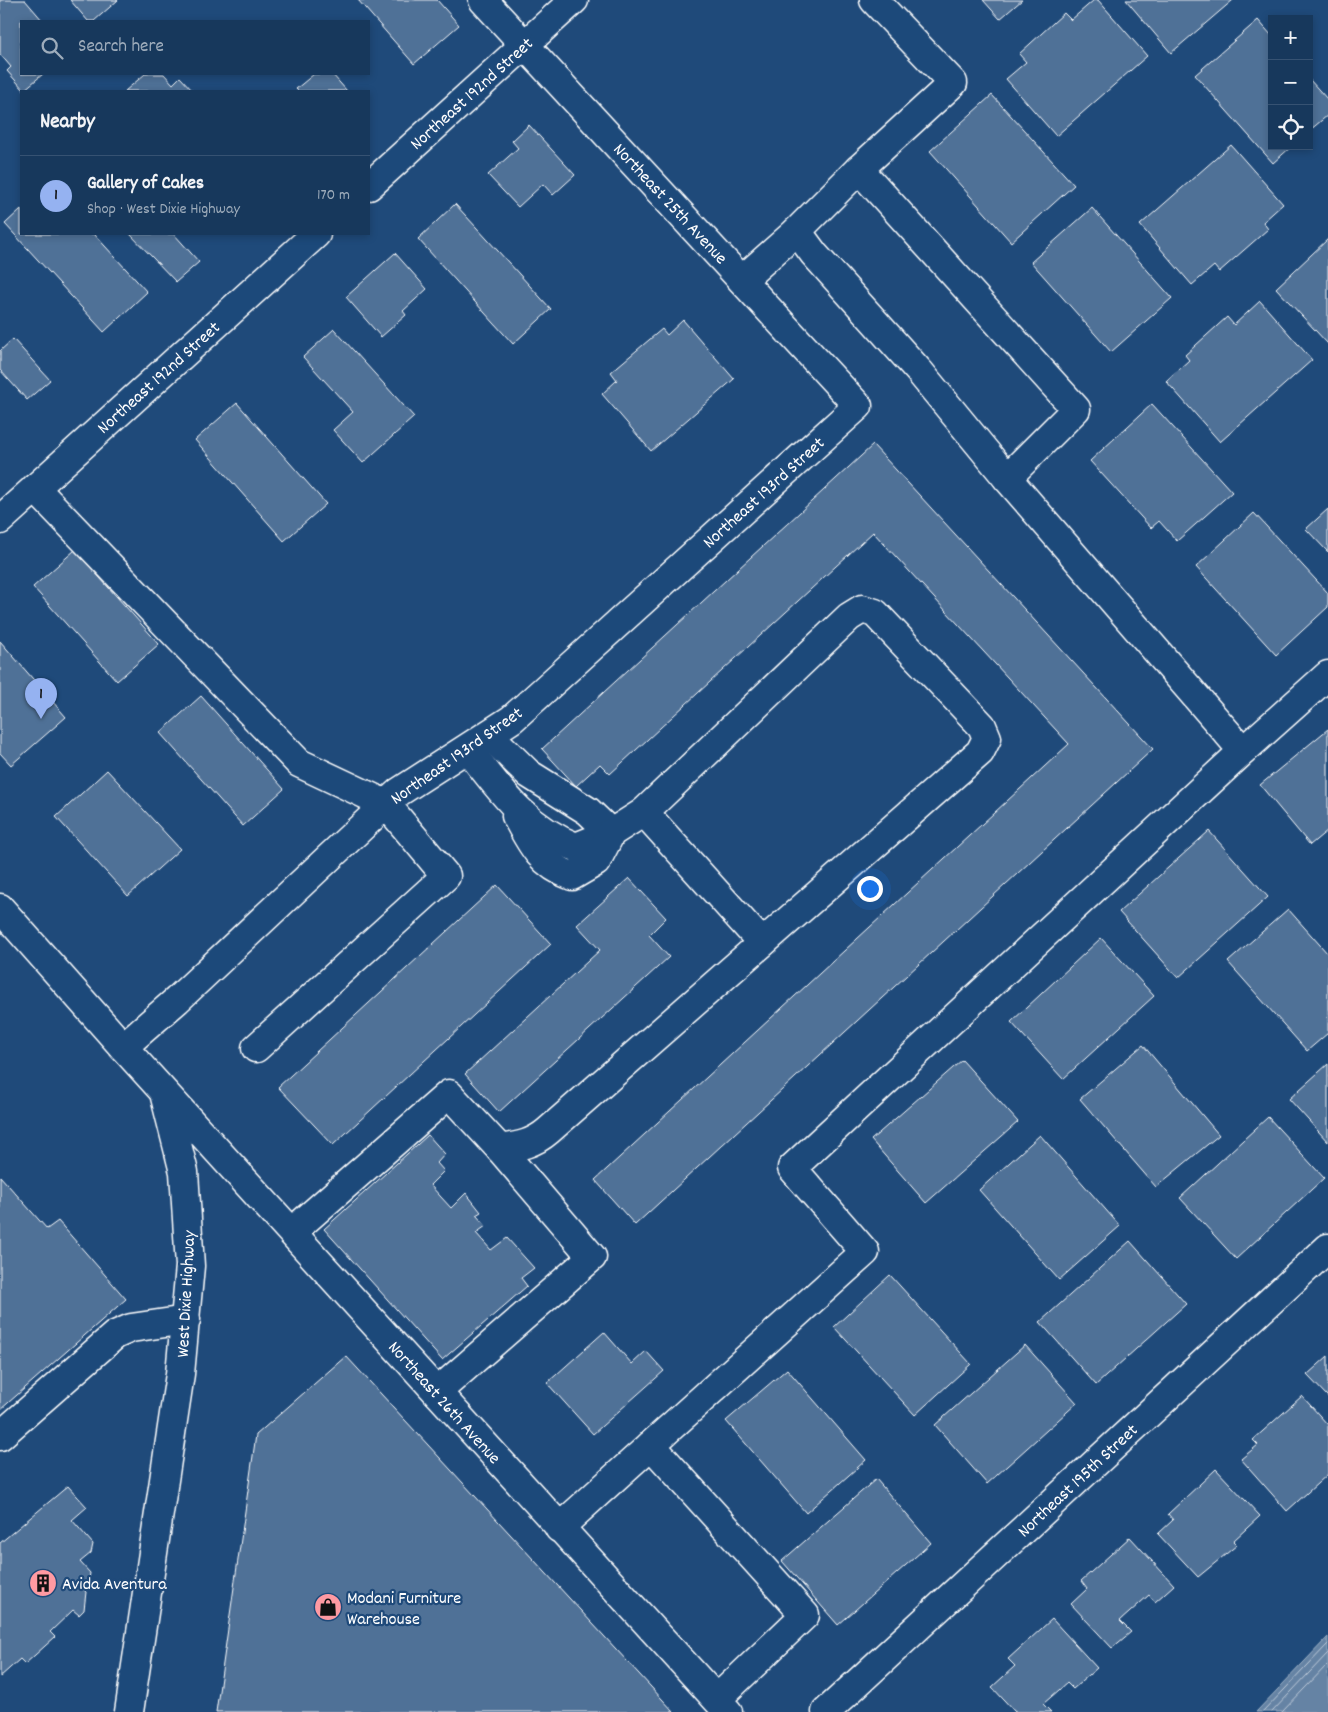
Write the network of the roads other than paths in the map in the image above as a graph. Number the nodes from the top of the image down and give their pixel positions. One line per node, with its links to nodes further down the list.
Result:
1 (483, 0): 4 (street, Northeast 25th Avenue)
2 (574, 0): 4 (street, Northeast 192nd Street)
3 (874, 0): 5 (street)
4 (525, 45): 6 (street, Northeast 192nd Street); 9 (street, Northeast 25th Avenue)
5 (859, 169): 7 (street); 11 (street)
6 (370, 185)
7 (797, 231): 9 (street); 11 (street)
8 (315, 235): 12 (street, Northeast 192nd Street)
9 (742, 280): 10 (street, Northeast 25th Avenue)
10 (858, 406): 15 (street, Northeast 193rd Street)
11 (1007, 478): 16 (street)
12 (35, 488): 13 (street, Northeast 192nd Street); 17 (street)
13 (0, 520)
14 (1328, 675): 16 (street)
15 (478, 742): 17 (street, Northeast 193rd Street); 19 (street); 19 (street)
16 (1243, 751): 31 (street)
17 (386, 804): 22 (street, Northeast 193rd Street); 23 (street)
18 (644, 812): 19 (street); 21 (street); 21 (street)
19 (611, 833)
20 (0, 908): 22 (street, West Dixie Highway)
21 (762, 943): 25 (street)
22 (123, 1047): 24 (street, West Dixie Highway)
23 (256, 1048)
24 (163, 1091): 26 (street, Northeast 26th Avenue); 28 (street, West Dixie Highway)
25 (500, 1149): 26 (street); 29 (street)
26 (293, 1231): 29 (street, Northeast 26th Avenue)
27 (1328, 1248): 35 (street, Northeast 195th Street)
28 (186, 1320): 30 (street); 34 (street, West Dixie Highway)
29 (436, 1392): 32 (street, Northeast 26th Avenue)
30 (0, 1436)
31 (651, 1445): 32 (street); 33 (street)
32 (559, 1528): 33 (street, Northeast 26th Avenue)
33 (722, 1706)
34 (129, 1712)
35 (826, 1712)

